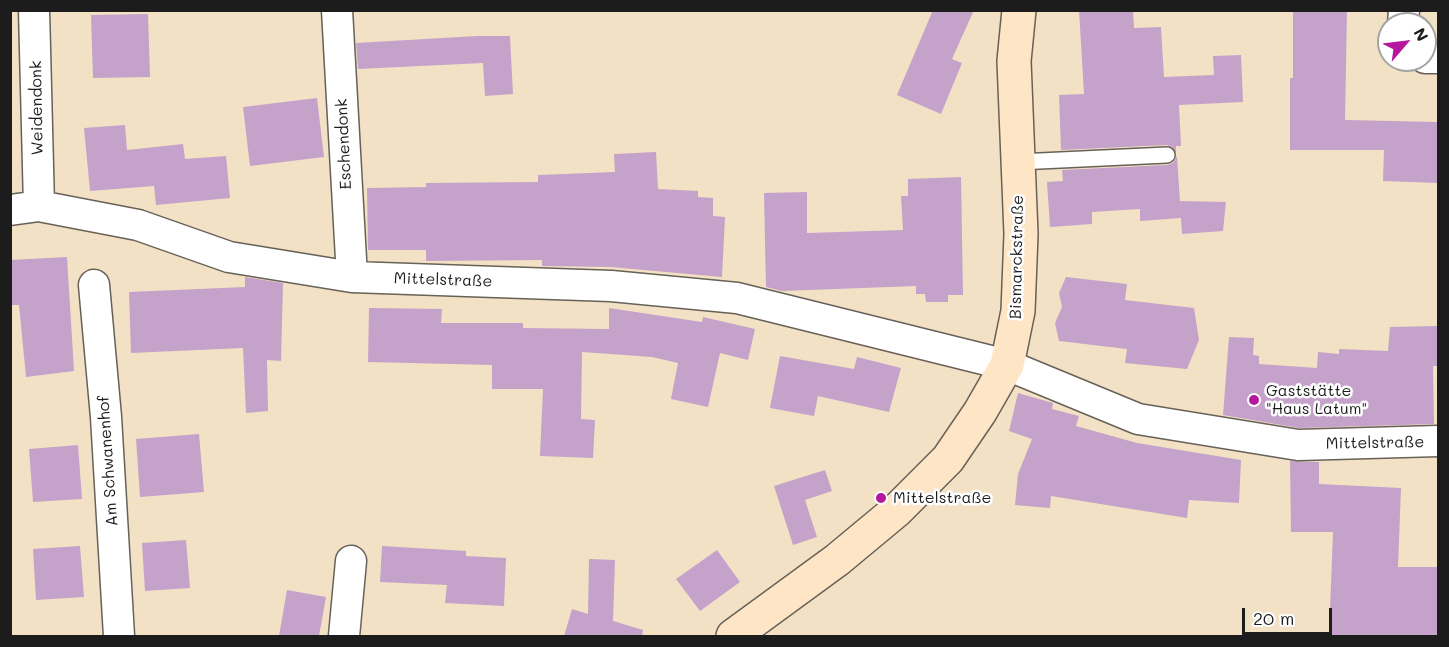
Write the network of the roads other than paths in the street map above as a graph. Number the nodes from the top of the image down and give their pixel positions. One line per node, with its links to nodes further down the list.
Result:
1 (34, 10): 6 (street, Weidendonk)
2 (337, 10): 7 (street, Eschendonk)
3 (1019, 10): 5 (street, Bismarckstraße)
4 (1167, 155): 5 (lane)
5 (1018, 162): 9 (street, Bismarckstraße)
6 (25, 208): 7 (street, Mittelstraße)
7 (352, 277): 9 (street, Mittelstraße)
8 (94, 285): 12 (street, Am Schwanenhof)
9 (1007, 365): 10 (street, Mittelstraße); 14 (street, Bismarckstraße)
10 (1438, 441)
11 (351, 561): 13 (street)
12 (119, 636)
13 (344, 636)
14 (733, 636)

